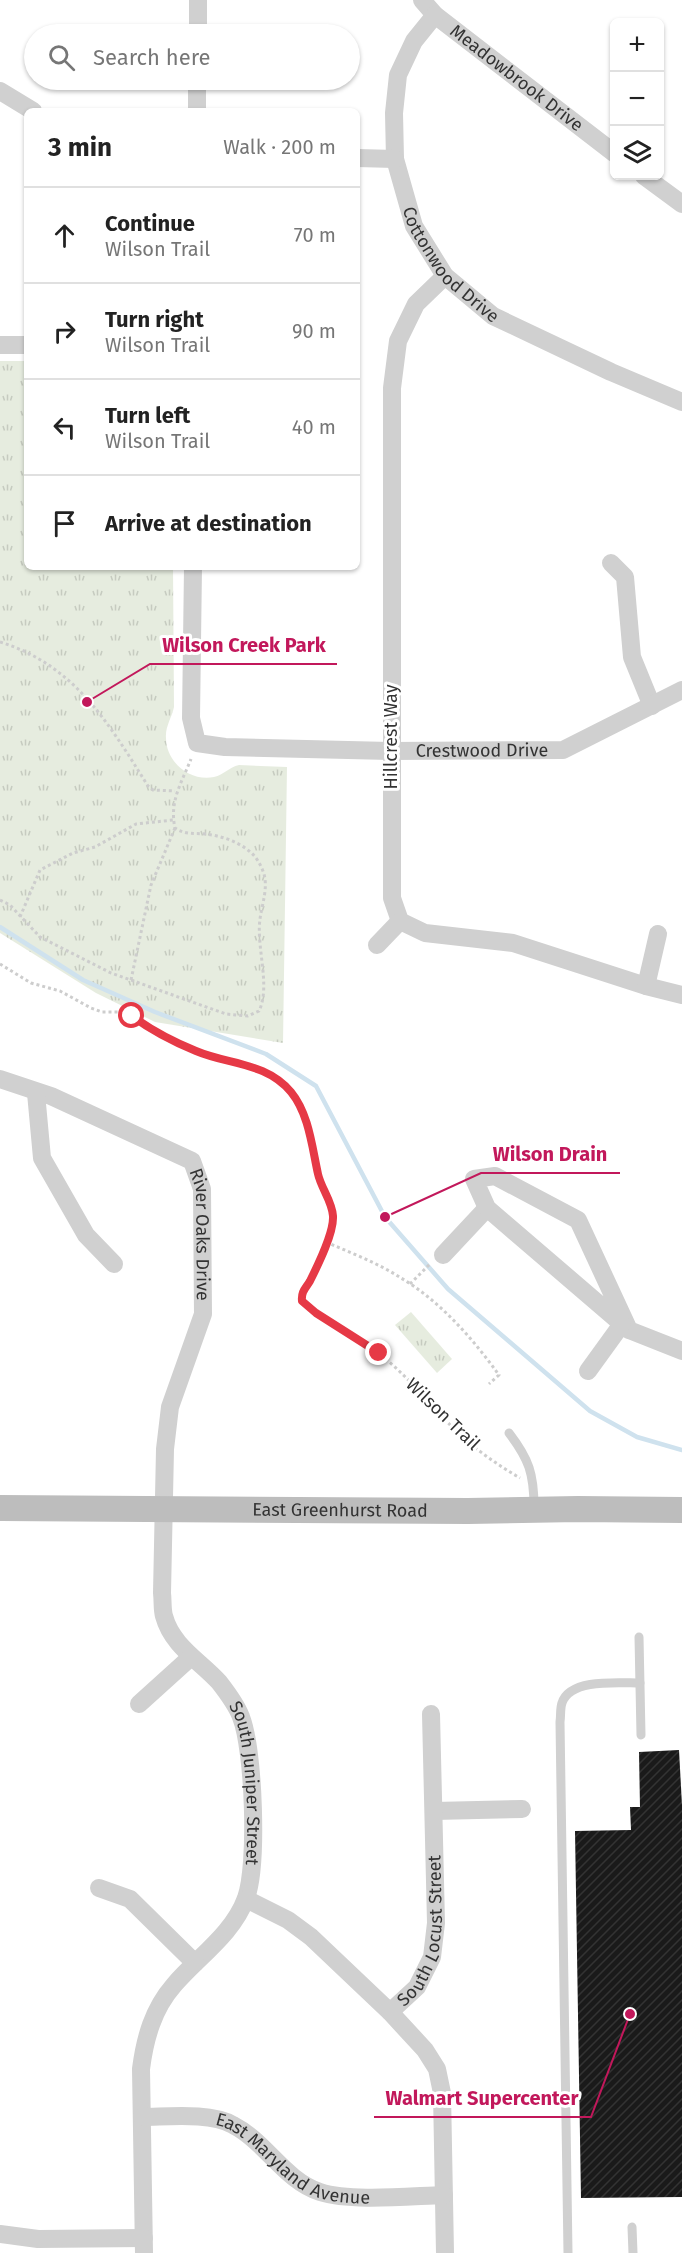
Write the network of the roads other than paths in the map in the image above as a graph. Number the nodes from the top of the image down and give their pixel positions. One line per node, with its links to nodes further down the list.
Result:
1 (198, 0): 4 (street)
2 (422, 0): 3 (street, Meadowbrook Drive)
3 (435, 15): 9 (street, Meadowbrook Drive); 11 (street, Cottonwood Drive)
4 (198, 24)
5 (197, 90): 8 (street)
6 (0, 91): 7 (street)
7 (28, 108)
8 (197, 108)
9 (610, 149)
10 (360, 158): 11 (street)
11 (395, 159): 14 (street, Cottonwood Drive)
12 (649, 180): 13 (street)
13 (682, 204)
14 (445, 276): 17 (street, Cottonwood Drive); 22 (street, Hillcrest Way)
15 (0, 345): 16 (street)
16 (24, 345)
17 (682, 402)
18 (611, 563): 21 (street)
19 (193, 570): 22 (street, Crestwood Drive)
20 (682, 690): 21 (street, Crestwood Drive)
21 (652, 706): 22 (street, Crestwood Drive)
22 (390, 751): 23 (street, Hillcrest Way)
23 (400, 921): 25 (street); 26 (street)
24 (658, 934): 26 (street)
25 (377, 945)
26 (646, 986): 27 (street)
27 (682, 995)
28 (0, 1079): 29 (street, River Oaks Drive)
29 (36, 1093): 32 (street); 39 (street, River Oaks Drive)
30 (487, 1208): 31 (street); 33 (street); 33 (street)
31 (438, 1258)
32 (114, 1264)
33 (626, 1327): 34 (street); 35 (street)
34 (682, 1352)
35 (588, 1371)
36 (508, 1433): 37 (lane)
37 (534, 1498): 39 (main road, East Greenhurst Road); 40 (main road, East Greenhurst Road)
38 (0, 1508): 39 (main road, East Greenhurst Road)
39 (164, 1508): 42 (street, South Juniper Street)
40 (682, 1510)
41 (639, 1637): 43 (lane)
42 (191, 1657): 44 (street); 50 (street, South Juniper Street)
43 (640, 1683): 46 (lane); 59 (lane)
44 (139, 1704)
45 (431, 1714): 48 (street, South Locust Street)
46 (640, 1735)
47 (522, 1809): 48 (street)
48 (434, 1811): 52 (street, South Locust Street)
49 (99, 1888): 51 (street)
50 (246, 1899): 51 (street, South Juniper Street); 52 (street)
51 (195, 1963): 53 (street, South Juniper Street)
52 (390, 2012): 54 (street, South Locust Street)
53 (142, 2116): 54 (street, East Maryland Avenue); 57 (street, South Juniper Street)
54 (444, 2195): 58 (street, South Locust Street)
55 (632, 2227): 60 (lane)
56 (0, 2234): 57 (street)
57 (144, 2246)
58 (445, 2253)
59 (568, 2253)
60 (633, 2253)

